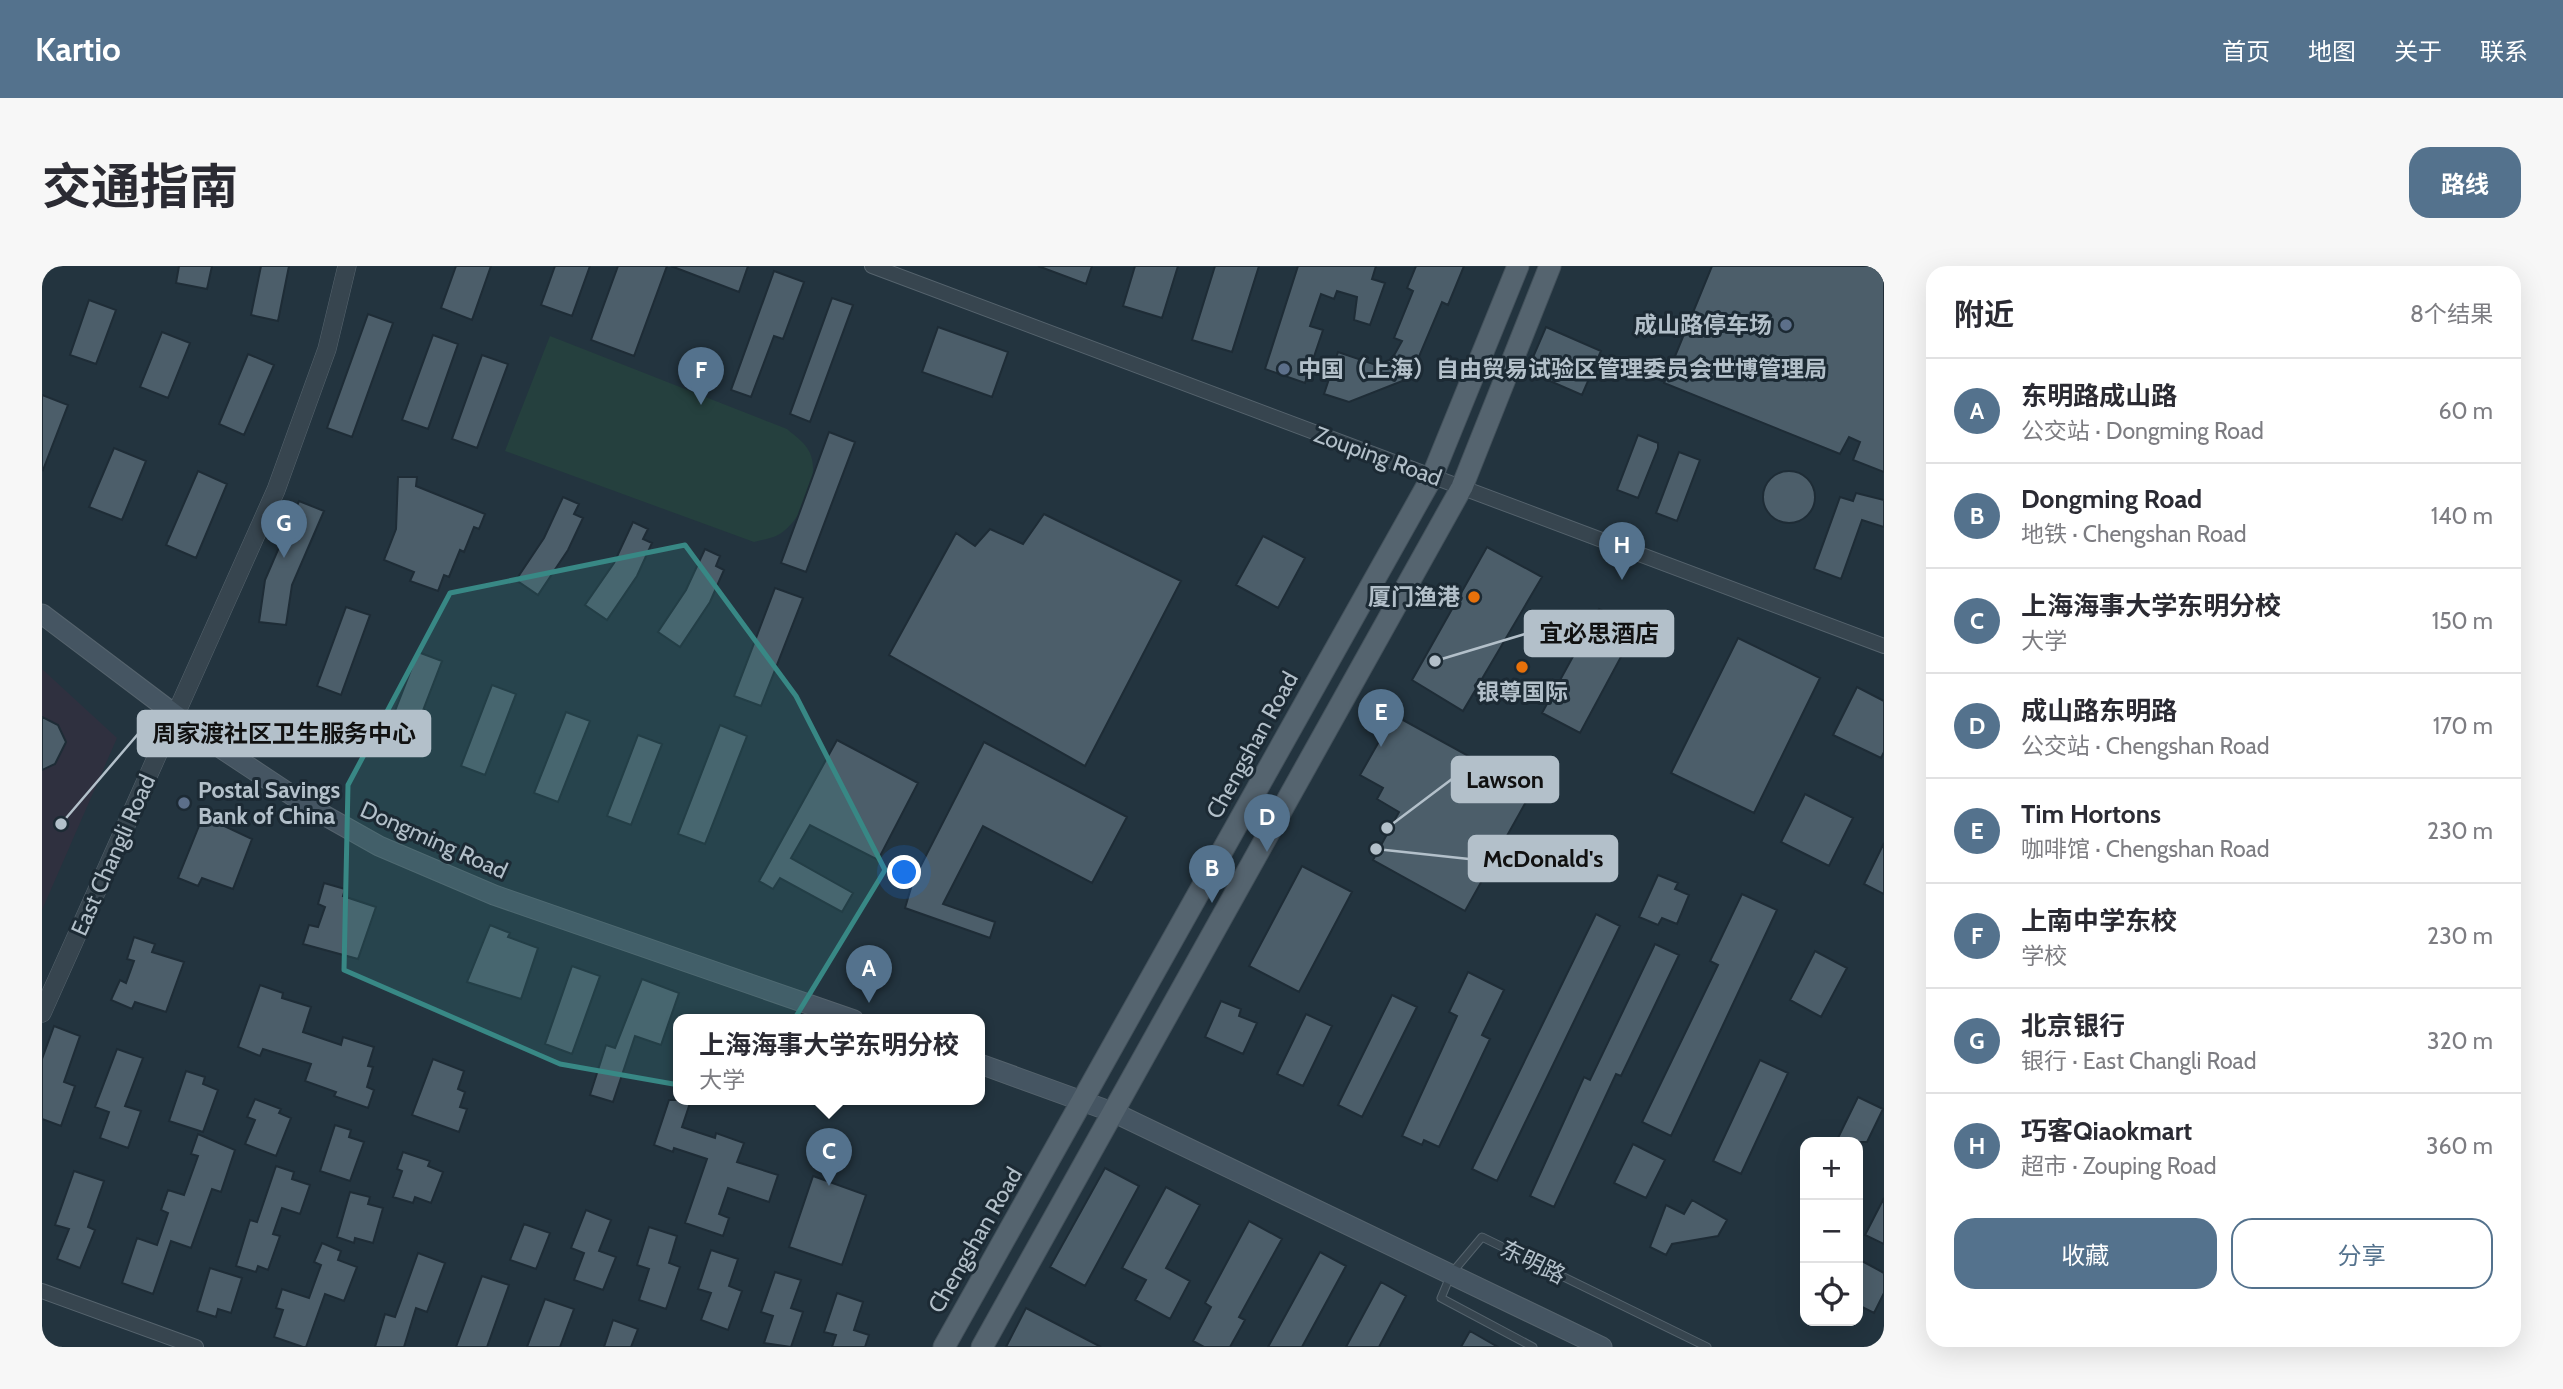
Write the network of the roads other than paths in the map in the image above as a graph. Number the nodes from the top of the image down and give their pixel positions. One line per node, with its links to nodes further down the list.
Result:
1 (347, 266): 9 (street, East Changli Road)
2 (872, 266): 5 (street, Zouping Road)
3 (1518, 266): 5 (main road, Chengshan Road)
4 (1550, 266): 6 (main road)
5 (1432, 477): 6 (street, Zouping Road); 13 (main road, Chengshan Road)
6 (1462, 487): 8 (street, Zouping Road); 14 (main road)
7 (42, 614): 9 (main road, Dongming Road)
8 (1884, 646)
9 (175, 716): 10 (street, East Changli Road); 11 (main road, Dongming Road)
10 (42, 1013)
11 (837, 1014)
12 (985, 1066): 13 (main road)
13 (1084, 1102): 14 (main road); 18 (main road, Chengshan Road)
14 (1115, 1113): 15 (main road); 19 (main road)
15 (1451, 1275): 20 (lane); 21 (main road); 22 (lane, 东明路)
16 (42, 1291): 17 (street)
17 (196, 1347)
18 (944, 1347)
19 (982, 1347)
20 (1533, 1347)
21 (1602, 1347)
22 (1707, 1347)

